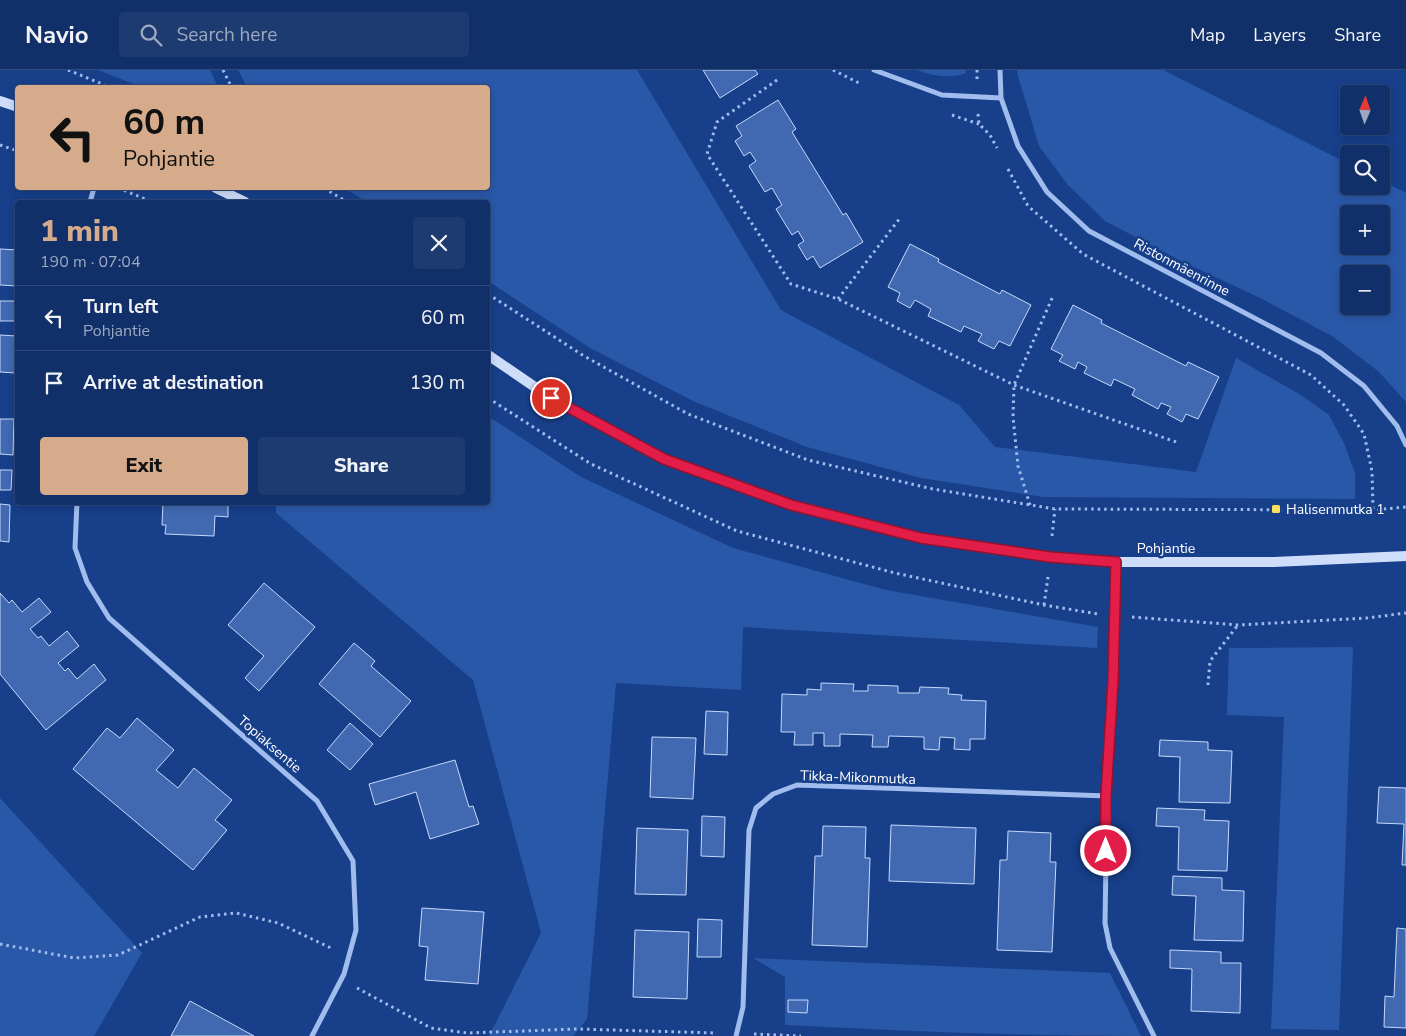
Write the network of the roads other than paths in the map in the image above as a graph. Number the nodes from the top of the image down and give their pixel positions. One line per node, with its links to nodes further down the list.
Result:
1 (874, 70): 3 (street)
2 (1000, 70): 3 (street, Ristonmäenrinne)
3 (1001, 98): 9 (street, Ristonmäenrinne)
4 (0, 101): 5 (street)
5 (15, 106)
6 (220, 190): 7 (street)
7 (241, 200)
8 (490, 356): 12 (street, Pohjantie)
9 (1406, 445)
10 (77, 505): 15 (street, Topiaksentie)
11 (1406, 556): 12 (street, Pohjantie)
12 (1116, 562): 13 (street)
13 (1106, 796): 14 (street, Tikka-Mikonmutka); 16 (street)
14 (737, 1035)
15 (312, 1036)
16 (1154, 1036)

